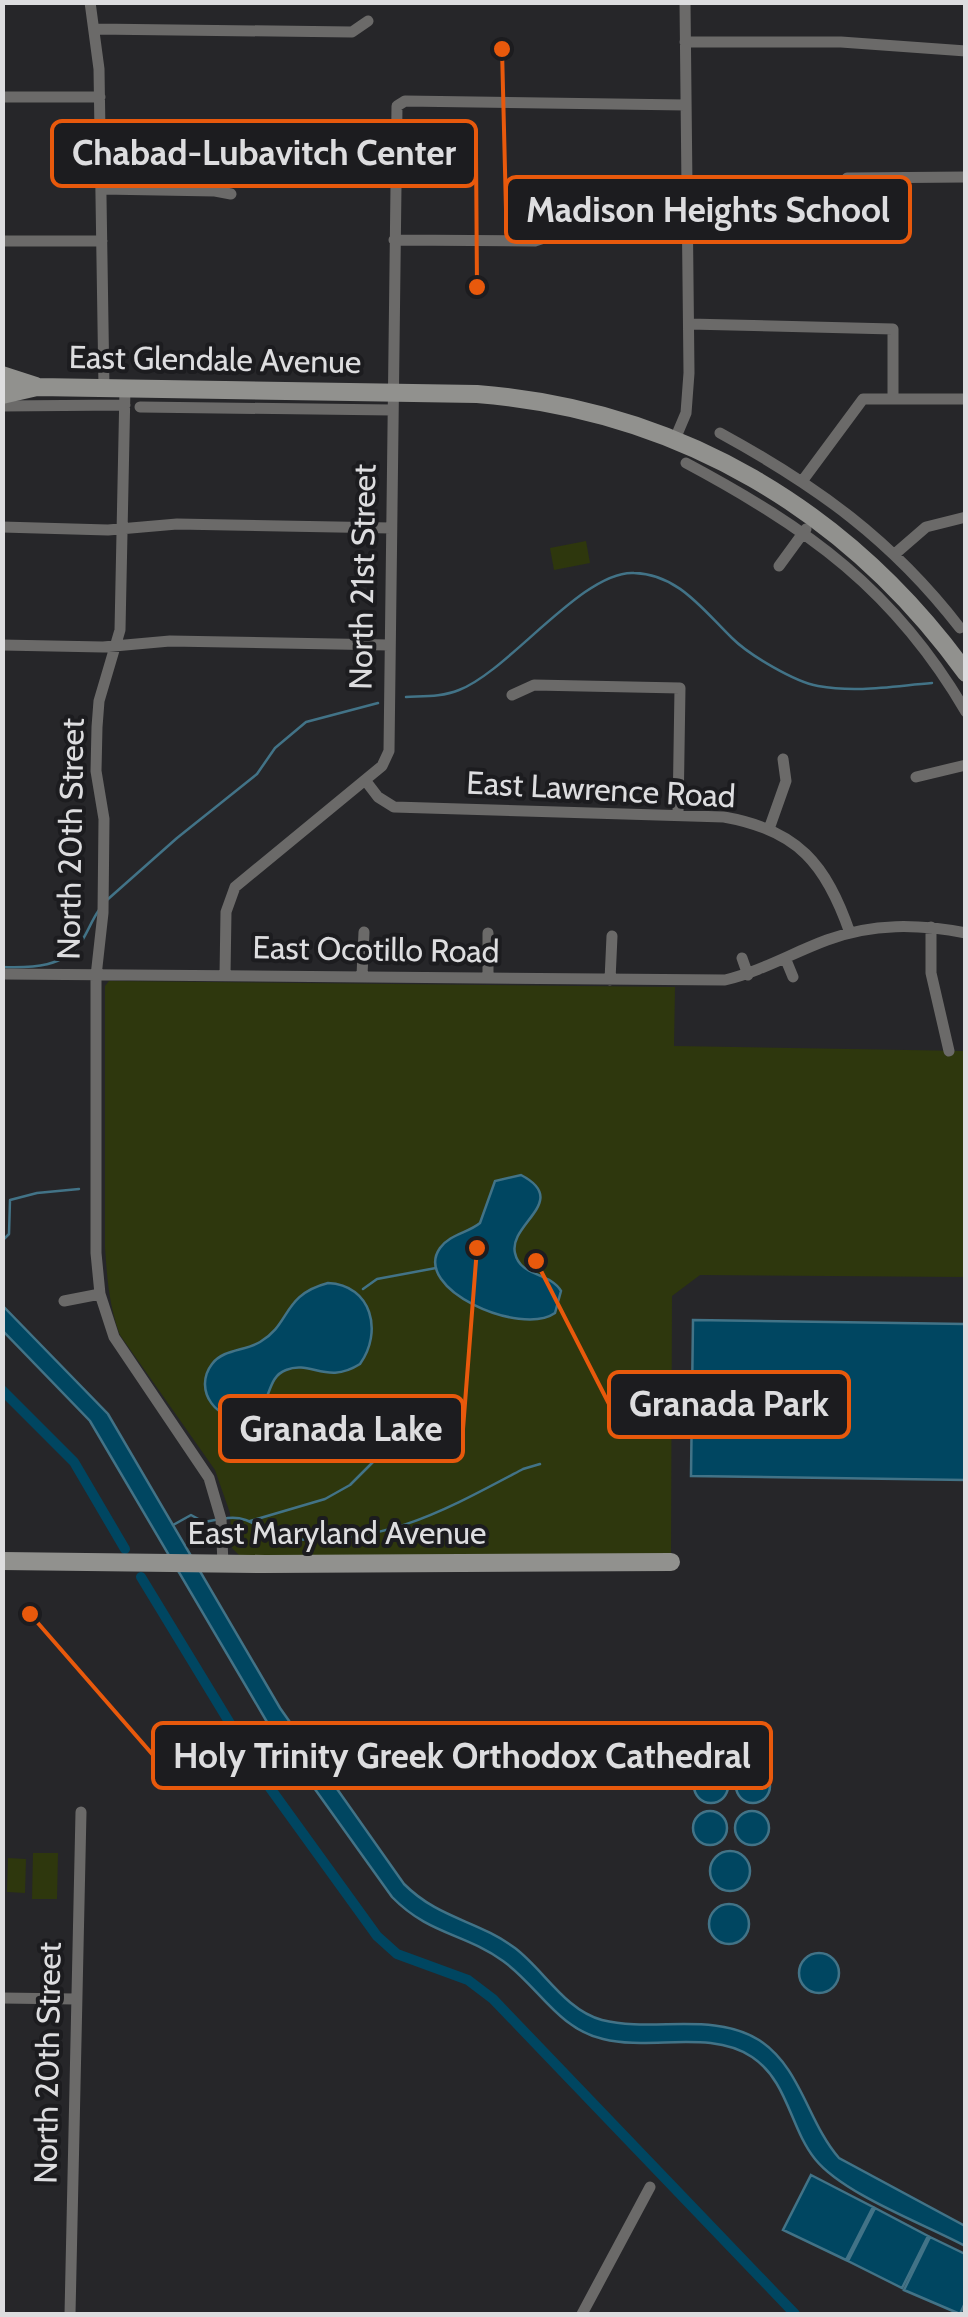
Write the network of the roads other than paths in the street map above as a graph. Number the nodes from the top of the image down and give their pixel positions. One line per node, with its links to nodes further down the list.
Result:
1 (90, 2): 4 (street)
2 (685, 2): 5 (street)
3 (368, 21): 4 (street)
4 (95, 30): 8 (street)
5 (685, 42): 6 (street); 9 (street)
6 (966, 51)
7 (2, 97): 8 (street)
8 (100, 97): 12 (street)
9 (686, 105): 15 (street, North 21st Street); 18 (street)
10 (847, 178): 11 (street)
11 (966, 178)
12 (102, 190): 13 (street); 17 (street)
13 (231, 194)
14 (553, 235): 15 (street)
15 (394, 240): 26 (street, North 21st Street)
16 (2, 241): 17 (street)
17 (102, 241): 21 (street)
18 (688, 324): 24 (street); 30 (street)
19 (2, 375): 20 (main road, East Glendale Avenue)
20 (37, 386): 21 (main road, East Glendale Avenue); 22 (main road, East Glendale Avenue)
21 (104, 388): 23 (main road, East Glendale Avenue)
22 (2, 394)
23 (125, 396): 26 (main road, East Glendale Avenue); 27 (street); 37 (street, North 20th Street)
24 (893, 398): 25 (street); 32 (street)
25 (966, 399)
26 (392, 401): 28 (street); 30 (main road, East Glendale Avenue); 36 (street, North 21st Street)
27 (2, 406)
28 (140, 407)
29 (720, 433): 32 (street)
30 (675, 440): 34 (main road, East Glendale Avenue)
31 (686, 463): 34 (street)
32 (803, 480): 38 (street)
33 (966, 517): 38 (street)
34 (809, 524): 39 (street); 44 (main road, East Glendale Avenue); 46 (street)
35 (2, 527): 37 (street)
36 (390, 528): 37 (street); 43 (street, North 21st Street)
37 (120, 529): 42 (street, North 20th Street)
38 (896, 553): 40 (street)
39 (779, 566)
40 (960, 628)
41 (2, 645): 42 (street)
42 (118, 645): 43 (street); 64 (street, North 20th Street)
43 (389, 645): 50 (street, North 21st Street)
44 (963, 664)
45 (512, 696): 51 (street)
46 (966, 712)
47 (783, 758): 52 (street)
48 (966, 765): 49 (street)
49 (916, 777)
50 (364, 780): 51 (street, East Lawrence Road); 62 (street, North 21st Street)
51 (678, 815): 52 (street, East Lawrence Road)
52 (768, 829): 55 (street, East Lawrence Road)
53 (931, 927): 55 (street, East Ocotillo Road); 57 (street, East Ocotillo Road); 69 (street)
54 (364, 932): 65 (street)
55 (850, 932): 60 (street, East Ocotillo Road)
56 (488, 933): 67 (street)
57 (966, 933)
58 (612, 936): 68 (street)
59 (742, 958): 63 (street)
60 (786, 960): 63 (street, East Ocotillo Road); 66 (street)
61 (2, 974): 64 (street, East Ocotillo Road)
62 (225, 975): 64 (street, East Ocotillo Road); 65 (street, East Ocotillo Road)
63 (748, 975): 68 (street, East Ocotillo Road)
64 (96, 976): 70 (street, North 20th Street)
65 (362, 976): 67 (street, East Ocotillo Road)
66 (793, 977)
67 (488, 978): 68 (street, East Ocotillo Road)
68 (610, 980)
69 (949, 1050)
70 (100, 1294): 71 (street); 74 (street, North 20th Street)
71 (64, 1300)
72 (2, 1560): 74 (main road, East Maryland Avenue)
73 (671, 1562): 74 (main road, East Maryland Avenue)
74 (223, 1563)
75 (81, 1812): 77 (street, North 20th Street)
76 (2, 1998): 77 (street)
77 (75, 1999): 79 (street, North 20th Street)
78 (650, 2187): 80 (street)
79 (70, 2314)
80 (582, 2314)

